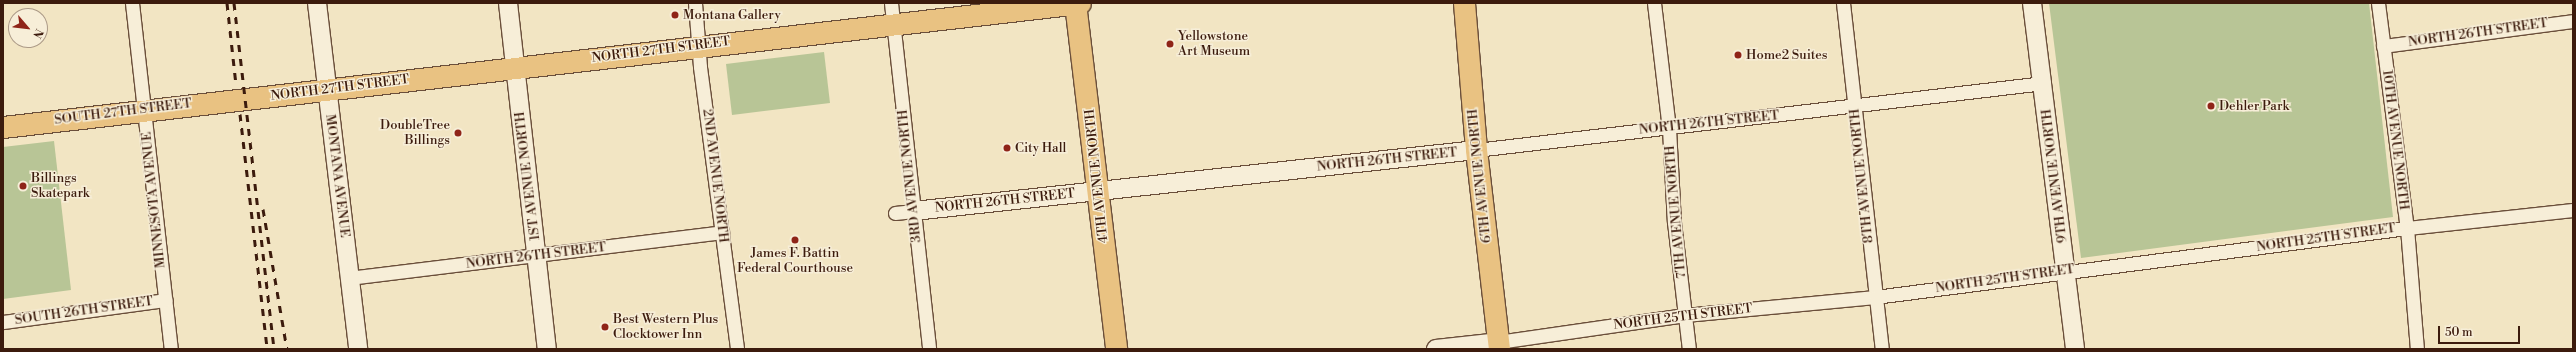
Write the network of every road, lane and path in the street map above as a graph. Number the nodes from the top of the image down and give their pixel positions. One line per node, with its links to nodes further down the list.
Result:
1 (132, 3): 22 (street, MINNESOTA AVENUE)
2 (317, 3): 19 (street, MONTANA AVENUE)
3 (508, 3): 17 (street, 1ST AVENUE NORTH)
4 (695, 3): 15 (street, 2ND AVENUE NORTH)
5 (891, 3): 14 (street, 3RD AVENUE NORTH)
6 (1076, 3): 7 (main road, NORTH 27TH STREET); 14 (main road, NORTH 27TH STREET); 26 (main road, 4TH AVENUE NORTH)
7 (1080, 3)
8 (1464, 3): 25 (main road, 6TH AVENUE NORTH)
9 (1654, 3): 24 (street, 7TH AVENUE NORTH)
10 (1843, 3): 21 (street, 8TH AVENUE NORTH)
11 (2032, 3): 18 (street, 9TH AVENUE NORTH)
12 (2378, 3): 16 (street, 10TH AVENUE NORTH)
13 (2573, 21): 16 (street, NORTH 26TH STREET)
14 (894, 25): 15 (main road, NORTH 27TH STREET); 28 (street, 3RD AVENUE NORTH)
15 (699, 46): 17 (main road, NORTH 27TH STREET); 31 (street, 2ND AVENUE NORTH)
16 (2384, 46): 30 (street, 10TH AVENUE NORTH)
17 (515, 67): 19 (main road, NORTH 27TH STREET); 32 (street, 1ST AVENUE NORTH)
18 (2044, 83): 21 (street, NORTH 26TH STREET); 33 (street, 9TH AVENUE NORTH)
19 (325, 90): 20 (main road, NORTH 27TH STREET); 34 (street, MONTANA AVENUE)
20 (244, 99): 22 (main road, SOUTH 27TH STREET)
21 (1854, 106): 24 (street, NORTH 26TH STREET); 35 (street, 8TH AVENUE NORTH)
22 (144, 109): 23 (main road, SOUTH 27TH STREET); 36 (street, MINNESOTA AVENUE)
23 (3, 127)
24 (1669, 128): 25 (street, NORTH 26TH STREET); 37 (street, 7TH AVENUE NORTH)
25 (1476, 150): 26 (street, NORTH 26TH STREET); 40 (main road, 6TH AVENUE NORTH)
26 (1099, 191): 28 (street, NORTH 26TH STREET); 45 (main road, 4TH AVENUE NORTH)
27 (2573, 210): 30 (street, NORTH 25TH STREET)
28 (914, 211): 29 (street, NORTH 26TH STREET); 39 (street, 3RD AVENUE NORTH)
29 (895, 213)
30 (2407, 228): 33 (street, NORTH 25TH STREET); 50 (street, 10TH AVENUE NORTH)
31 (722, 232): 32 (street, NORTH 26TH STREET); 44 (street, 2ND AVENUE NORTH)
32 (537, 255): 34 (street, NORTH 26TH STREET); 43 (street, 1ST AVENUE NORTH)
33 (2066, 270): 35 (street, NORTH 25TH STREET); 49 (street, 9TH AVENUE NORTH)
34 (349, 278): 42 (street, MONTANA AVENUE)
35 (1875, 297): 37 (street, NORTH 25TH STREET); 48 (street, 8TH AVENUE NORTH)
36 (166, 300): 38 (street, SOUTH 26TH STREET); 41 (street, MINNESOTA AVENUE)
37 (1685, 315): 40 (street, NORTH 25TH STREET); 47 (street, 7TH AVENUE NORTH)
38 (3, 322)
39 (929, 344)
40 (1498, 346): 46 (street, NORTH 25TH STREET)
41 (171, 349)
42 (358, 349)
43 (548, 349)
44 (737, 349)
45 (1116, 349)
46 (1436, 349)
47 (1689, 349)
48 (1882, 349)
49 (2075, 349)
50 (2417, 349)

